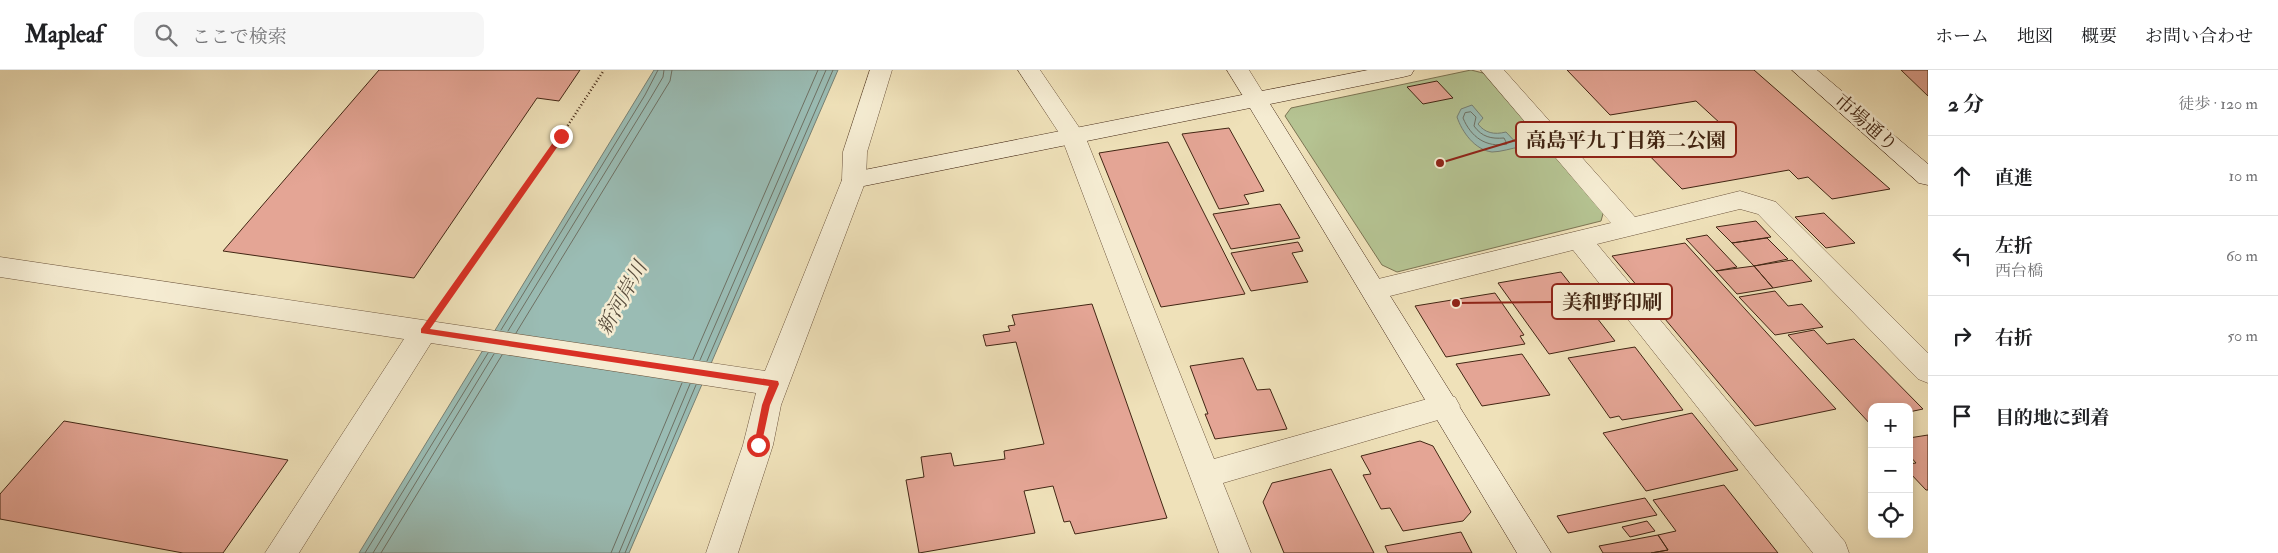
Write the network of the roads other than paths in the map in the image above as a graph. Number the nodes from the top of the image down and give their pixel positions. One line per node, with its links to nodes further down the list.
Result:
1 (881, 70): 10 (street)
2 (1029, 70): 8 (street)
3 (1238, 70): 7 (street)
4 (1403, 70): 7 (street)
5 (1492, 70): 11 (street)
6 (1803, 70): 9 (street, 市場通り)
7 (1256, 99): 8 (street); 14 (street)
8 (1073, 136): 10 (street); 19 (street)
9 (1928, 177)
10 (854, 180): 17 (street)
11 (1629, 227): 12 (street); 16 (street)
12 (1578, 240): 14 (street); 24 (street)
13 (0, 267): 15 (street)
14 (1374, 290): 18 (street)
15 (431, 331): 17 (street); 20 (street)
16 (1923, 359)
17 (775, 384): 21 (street)
18 (1445, 406): 19 (street); 23 (street)
19 (1203, 475): 22 (street)
20 (281, 553)
21 (722, 553)
22 (1235, 553)
23 (1535, 553)
24 (1833, 553)

